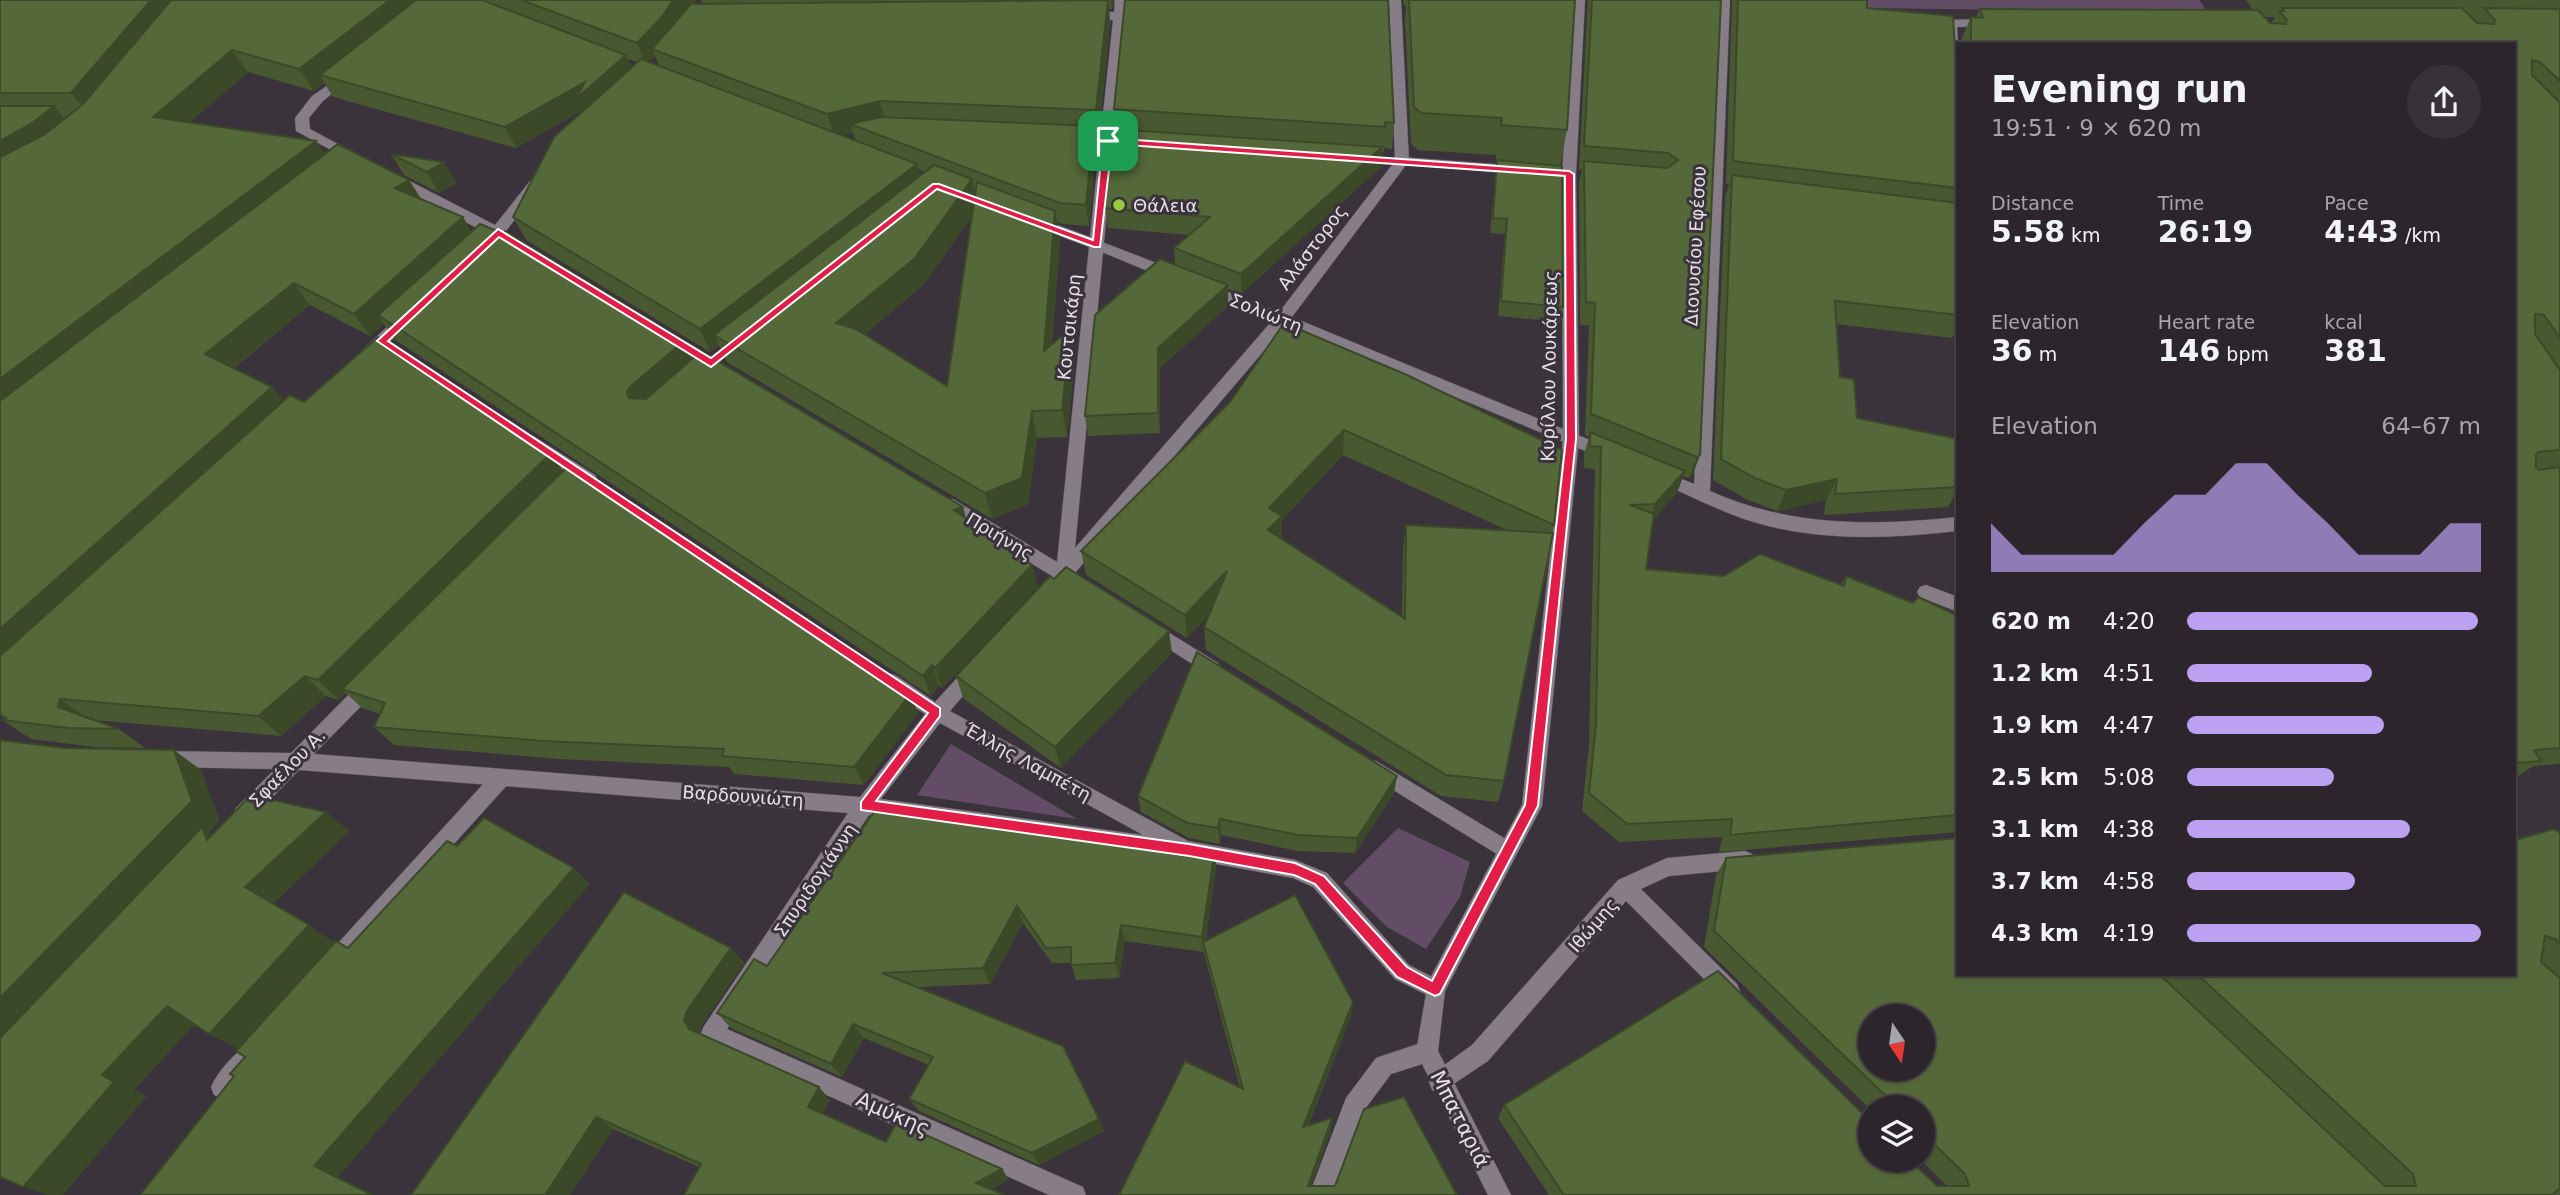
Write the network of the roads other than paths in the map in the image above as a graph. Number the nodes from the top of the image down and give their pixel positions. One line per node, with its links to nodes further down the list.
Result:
1 (1121, 0): 5 (street, Κουτσικάρη)
2 (1724, 0): 29 (street, Διονυσίου Εφέσου)
3 (1396, 10): 11 (street)
4 (1574, 10): 25 (street, Κυρίλλου Λουκάρεως)
5 (1120, 16): 6 (street); 7 (street); 16 (street, Κουτσικάρη)
6 (1161, 16)
7 (1065, 17)
8 (2004, 23): 9 (street)
9 (1953, 65)
10 (359, 66): 15 (street)
11 (1395, 161): 13 (street); 20 (street, Αλάστορος)
12 (545, 171): 15 (street)
13 (1527, 171)
14 (1023, 218): 16 (street, Σολιώτη)
15 (498, 232): 17 (street); 18 (street)
16 (1097, 245): 20 (street, Σολιώτη); 32 (street, Κουτσικάρη)
17 (522, 247)
18 (479, 251)
19 (421, 305): 22 (street)
20 (1282, 319): 25 (street, Σολιώτη); 32 (street, Αλάστορος)
21 (652, 327): 23 (street)
22 (351, 369)
23 (734, 377)
24 (515, 430): 28 (street)
25 (1571, 439): 26 (street, Σολιώτη); 50 (street, Κυρίλλου Λουκάρεως)
26 (1619, 459)
27 (1643, 469): 29 (street)
28 (604, 489)
29 (1702, 494): 31 (street)
30 (935, 497): 32 (street, Πριήνης)
31 (1956, 524)
32 (1064, 574): 33 (street, Πριήνης); 35 (street)
33 (1088, 589)
34 (1926, 592): 36 (street)
35 (1037, 604)
36 (1956, 604)
37 (1135, 619): 41 (street)
38 (991, 653): 42 (street, Σπυριδογιάννη)
39 (879, 674): 42 (street, Έλλης Λαμπέτη)
40 (379, 675): 45 (street, Σφαέλου Α.)
41 (1229, 678)
42 (936, 712): 47 (street, Σπυριδογιάννη); 49 (street, Έλλης Λαμπέτη)
43 (147, 758): 45 (street, Βαρδουνιώτη)
44 (1357, 758): 50 (street)
45 (293, 761): 46 (street, Βαρδουνιώτη); 48 (street, Σφαέλου Α.)
46 (502, 777): 47 (street, Βαρδουνιώτη); 53 (street)
47 (865, 806): 49 (street, Βαρδουνιώτη); 56 (street, Σπυριδογιάννη)
48 (227, 831)
49 (1189, 850): 54 (street, Βαρδουνιώτη)
50 (1507, 850): 54 (street, Μπαταριά)
51 (1764, 859): 52 (street, Ιθώμης)
52 (1625, 887): 55 (street); 59 (street, Ιθώμης)
53 (324, 973)
54 (1435, 989): 58 (street, Μπαταριά)
55 (1743, 1004)
56 (712, 1034): 61 (street, Αμύκης)
57 (259, 1046): 60 (street)
58 (1427, 1052): 59 (street, Μπαταριά); 62 (street)
59 (1440, 1082): 63 (street, Μπαταριά)
60 (222, 1087)
61 (1074, 1195)
62 (1320, 1195)
63 (1500, 1195)

